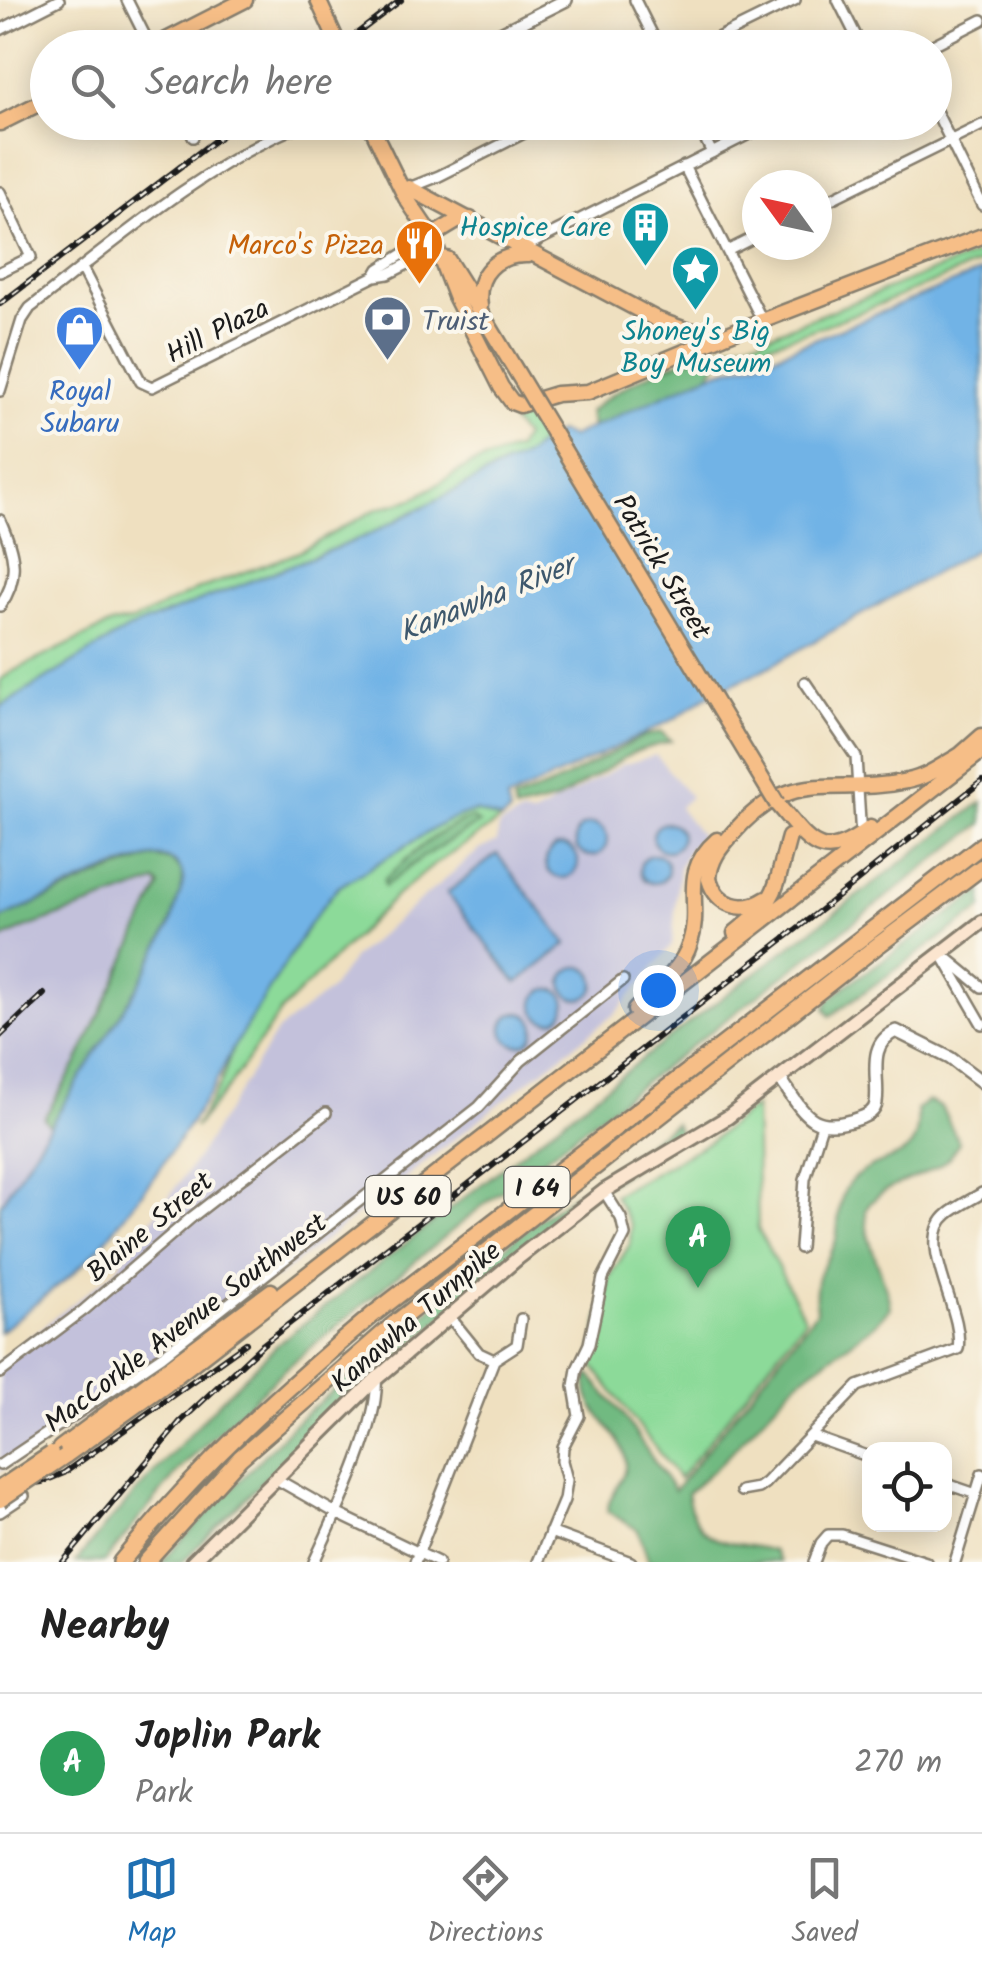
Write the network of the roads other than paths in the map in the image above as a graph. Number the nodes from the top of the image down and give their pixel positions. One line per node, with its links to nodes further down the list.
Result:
1 (59, 0): 10 (street)
2 (127, 0): 11 (street)
3 (245, 0): 12 (main road)
4 (318, 0): 13 (main road)
5 (566, 0): 14 (street)
6 (636, 0): 15 (street)
7 (795, 0): 16 (street)
8 (838, 0): 17 (street)
9 (982, 20): 18 (street)
10 (0, 30)
11 (142, 30)
12 (185, 30)
13 (332, 30)
14 (507, 30)
15 (650, 30)
16 (734, 30)
17 (853, 30)
18 (952, 35)
19 (30, 109): 20 (main road)
20 (0, 123)
21 (982, 125): 29 (street)
22 (271, 140): 43 (street)
23 (381, 140): 38 (main road, Patrick Street / US 60)
24 (383, 140): 32 (main road, Patrick Street / US 60)
25 (510, 140): 32 (street)
26 (706, 140): 30 (street)
27 (738, 140): 30 (street)
28 (951, 140): 34 (street); 35 (street)
29 (952, 140)
30 (712, 153): 31 (street)
31 (684, 166): 40 (street); 41 (street)
32 (408, 188): 36 (main road); 38 (main road, Patrick Street / US 60)
33 (0, 192): 44 (street)
34 (832, 199)
35 (982, 205)
36 (470, 219): 38 (main road); 40 (main road)
37 (982, 236): 47 (main road)
38 (432, 243): 45 (street, Hill Plaza); 45 (street, Hill Plaza); 46 (main road, Patrick Street / US 60); 50 (main road)
39 (742, 244): 41 (street)
40 (521, 249): 42 (main road)
41 (727, 251): 47 (street)
42 (535, 256): 46 (main road); 48 (main road)
43 (82, 268): 45 (street, Hill Plaza); 51 (street)
44 (0, 272)
45 (375, 276)
46 (480, 312): 62 (main road, Patrick Street / US 60, bridge)
47 (762, 322): 49 (main road)
48 (693, 331): 49 (main road); 50 (main road)
49 (725, 335): 50 (main road)
50 (687, 350)
51 (0, 391)
52 (0, 520): 53 (street)
53 (0, 606)
54 (805, 682): 58 (street)
55 (982, 736): 57 (main road)
56 (982, 751): 60 (main road)
57 (962, 754): 59 (main road); 60 (main road)
58 (858, 785): 59 (main road); 61 (main road); 63 (street)
59 (879, 785): 60 (main road)
60 (911, 802): 63 (main road)
61 (739, 826): 66 (main road); 72 (main road)
62 (792, 834): 63 (main road); 66 (main road, MacCorkle Avenue Southwest / US 60); 68 (main road, Patrick Street / US 60)
63 (862, 840): 68 (main road)
64 (982, 845): 102 (highway, I 64)
65 (982, 868): 103 (highway, I 64)
66 (777, 888): 72 (main road, MacCorkle Avenue Southwest / US 60)
67 (982, 922): 69 (main road, Kanawha Turnpike)
68 (748, 934): 87 (main road, MacCorkle Avenue Southwest / US 60)
69 (940, 953): 71 (street); 73 (street); 74 (main road, Kanawha Turnpike)
70 (623, 980): 89 (street)
71 (982, 988)
72 (635, 1010): 87 (main road, MacCorkle Avenue Southwest / US 60)
73 (982, 1024)
74 (779, 1077): 77 (street); 78 (main road, Kanawha Turnpike)
75 (982, 1082): 77 (street)
76 (326, 1113): 84 (street, Blaine Street)
77 (822, 1126): 80 (street)
78 (604, 1192): 81 (main road, Kanawha Turnpike); 100 (street)
79 (982, 1193): 86 (street)
80 (800, 1248)
81 (449, 1316): 83 (street); 85 (main road, Kanawha Turnpike)
82 (521, 1318): 83 (street)
83 (494, 1360): 101 (street)
84 (0, 1374)
85 (376, 1379): 91 (main road, Kanawha Turnpike); 99 (street)
86 (812, 1436): 88 (street); 94 (street)
87 (63, 1452): 93 (main road, MacCorkle Avenue Southwest / US 60, bridge); 97 (main road, MacCorkle Avenue Southwest / US 60, bridge)
88 (862, 1454)
89 (0, 1466)
90 (982, 1474): 95 (street)
91 (278, 1480): 99 (street); 104 (main road, Kanawha Turnpike)
92 (952, 1486): 95 (street)
93 (0, 1488)
94 (741, 1491)
95 (976, 1494): 111 (street)
96 (24, 1496): 98 (street)
97 (0, 1500)
98 (0, 1512)
99 (336, 1513): 101 (street); 105 (street)
100 (550, 1532): 107 (street); 108 (street)
101 (417, 1558): 106 (street)
102 (121, 1562)
103 (146, 1562)
104 (192, 1562)
105 (314, 1562)
106 (438, 1562)
107 (538, 1562)
108 (630, 1562)
109 (814, 1562): 110 (street)
110 (926, 1562)
111 (955, 1562)

